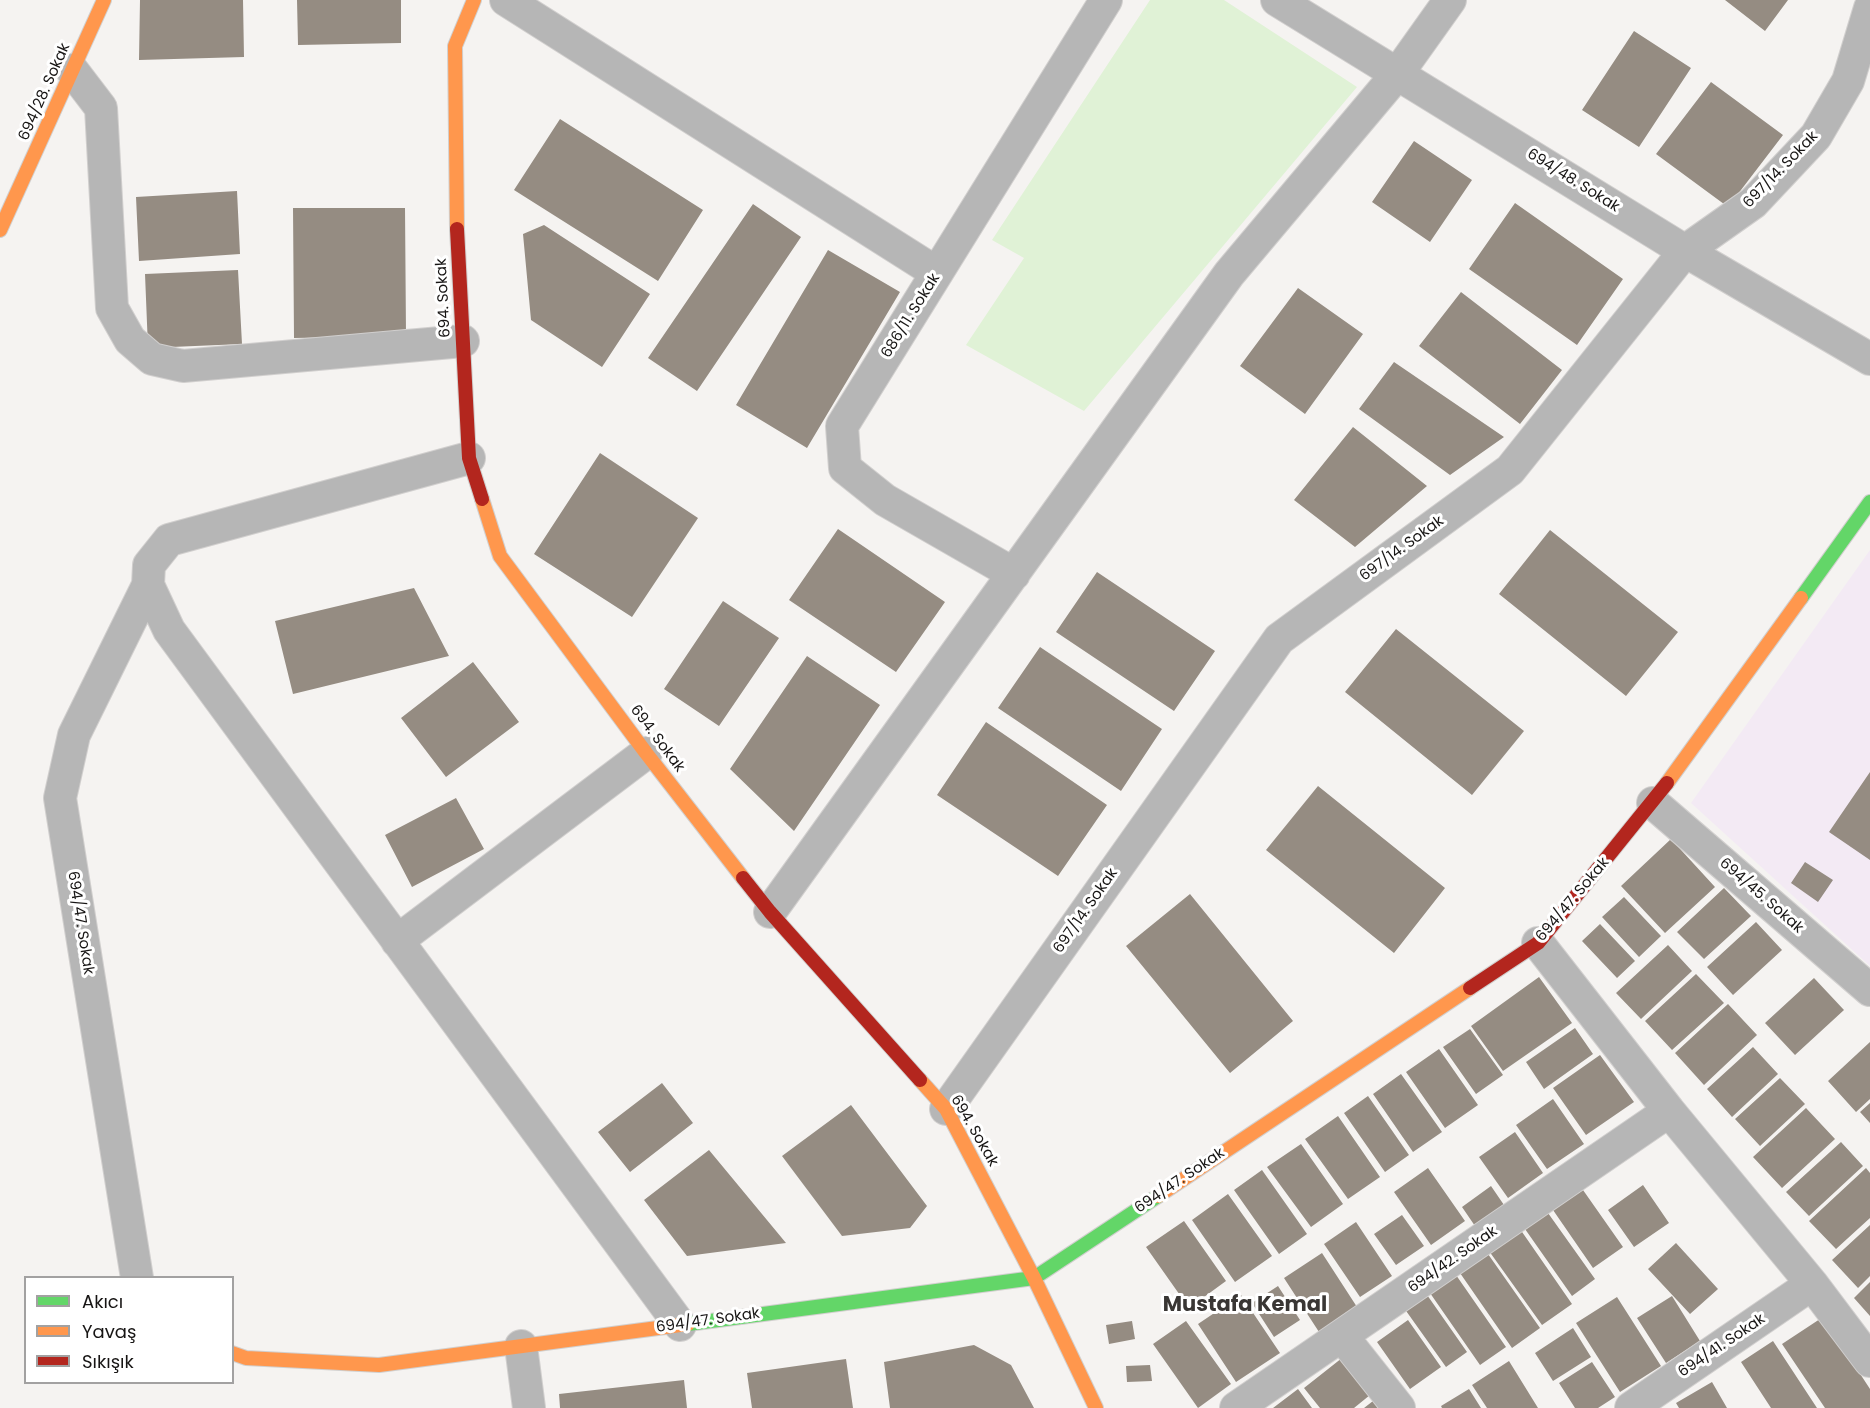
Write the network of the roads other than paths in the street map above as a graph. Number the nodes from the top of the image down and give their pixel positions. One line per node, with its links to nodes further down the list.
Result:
1 (104, 0): 8 (street, 694/28. Sokak)
2 (474, 0): 13 (street, 694. Sokak)
3 (506, 0): 12 (street)
4 (1106, 0): 12 (street, 686/11. Sokak)
5 (1277, 0): 9 (street, 694/48. Sokak)
6 (1450, 0): 9 (street)
7 (1870, 8): 11 (street, 697/14. Sokak)
8 (72, 70): 10 (street, 694/28. Sokak); 13 (street)
9 (1398, 73): 11 (street, 694/48. Sokak); 17 (street)
10 (0, 230)
11 (1685, 251): 14 (street, 694/48. Sokak); 25 (street, 697/14. Sokak)
12 (937, 273): 17 (street, 686/11. Sokak)
13 (463, 341): 15 (street, 694. Sokak)
14 (1870, 359)
15 (469, 458): 18 (street, 694/47. Sokak); 19 (street, 694. Sokak)
16 (1870, 502): 20 (street, 694/47. Sokak)
17 (1014, 574): 21 (street)
18 (148, 585): 22 (street); 27 (street, 694/47. Sokak)
19 (646, 753): 21 (street, 694. Sokak); 22 (street)
20 (1653, 803): 23 (street, 694/47. Sokak); 24 (street, 694/45. Sokak)
21 (770, 912): 25 (street, 694. Sokak)
22 (397, 941): 30 (street)
23 (1538, 943): 26 (street); 28 (street, 694/47. Sokak)
24 (1870, 990)
25 (946, 1109): 28 (street, 694. Sokak)
26 (1669, 1111): 29 (street); 31 (street, 694/42. Sokak)
27 (137, 1276)
28 (1034, 1278): 30 (street, 694/47. Sokak); 36 (street, 694. Sokak)
29 (1812, 1284): 34 (street); 39 (street, 694/41. Sokak)
30 (680, 1325): 32 (street, 694/47. Sokak)
31 (1342, 1336): 37 (street, 694/42. Sokak); 38 (street)
32 (521, 1346): 33 (street, 694/47. Sokak); 35 (street)
33 (234, 1354)
34 (1870, 1361)
35 (529, 1408)
36 (1096, 1408)
37 (1236, 1408)
38 (1399, 1408)
39 (1631, 1408)

